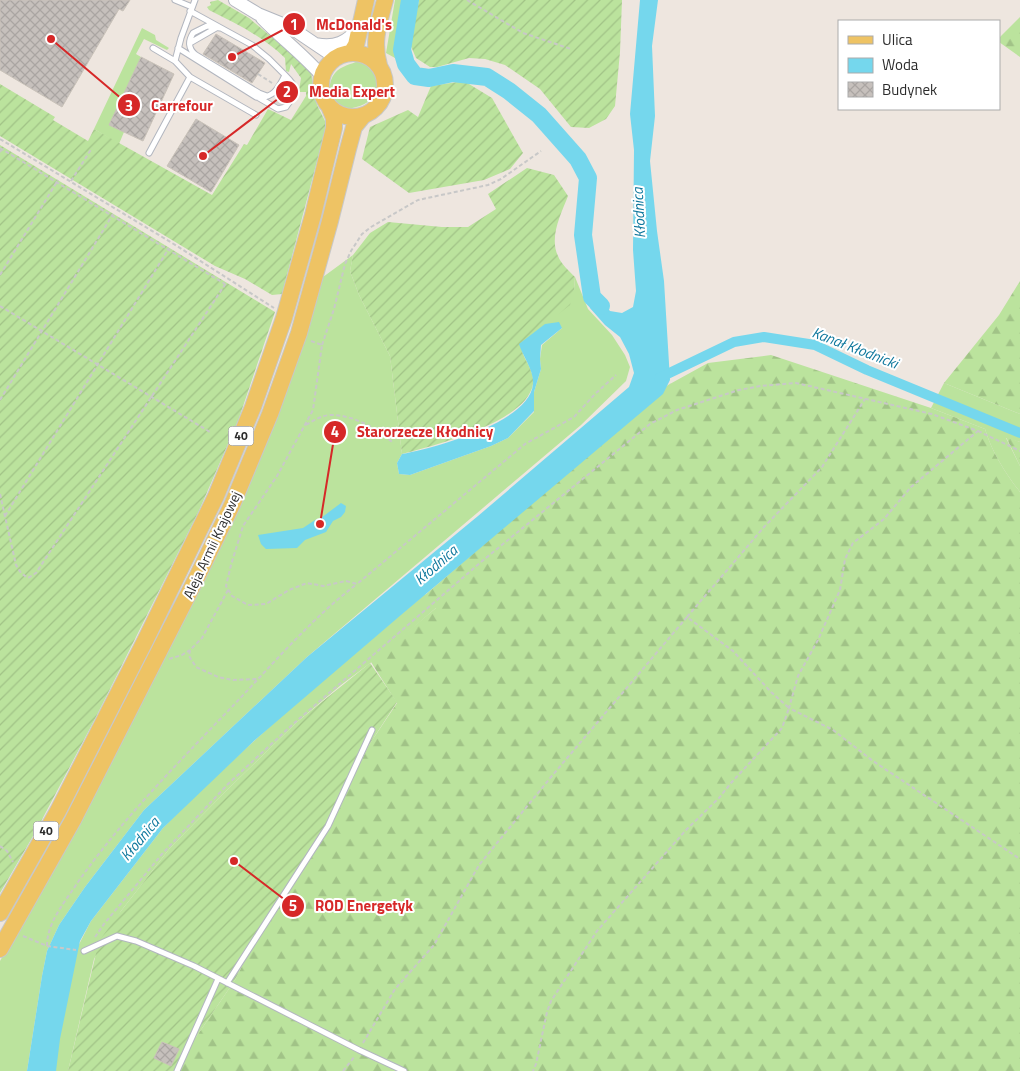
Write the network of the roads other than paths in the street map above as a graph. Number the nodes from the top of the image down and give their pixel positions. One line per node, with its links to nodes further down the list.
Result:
1 (175, 0): 6 (lane)
2 (195, 0): 6 (lane)
3 (235, 0): 7 (street)
4 (366, 0): 9 (main road)
5 (385, 0): 15 (main road, 40)
6 (191, 9): 8 (lane); 12 (lane)
7 (258, 14): 10 (street); 17 (street)
8 (218, 28): 16 (lane); 19 (lane)
9 (359, 28): 10 (street); 13 (main road)
10 (314, 43): 13 (street)
11 (153, 48): 14 (lane)
12 (178, 48): 14 (lane); 20 (lane)
13 (343, 55): 15 (main road); 17 (main road)
14 (175, 60): 18 (lane)
15 (379, 65): 23 (main road, 40)
16 (284, 75): 19 (lane); 20 (lane)
17 (322, 76): 21 (main road, 40)
18 (190, 77): 22 (lane); 24 (lane)
19 (270, 95): 20 (lane)
20 (256, 97)
21 (329, 106): 23 (main road); 26 (main road, Aleja Armii Krajowej / 40)
22 (256, 115)
23 (363, 116): 27 (main road, Aleja Armii Krajowej / 40)
24 (149, 153)
25 (372, 730): 30 (lane)
26 (0, 913)
27 (0, 949)
28 (84, 951): 29 (lane)
29 (218, 979): 30 (lane); 31 (lane)
30 (227, 983): 32 (lane)
31 (177, 1071)
32 (404, 1071)

